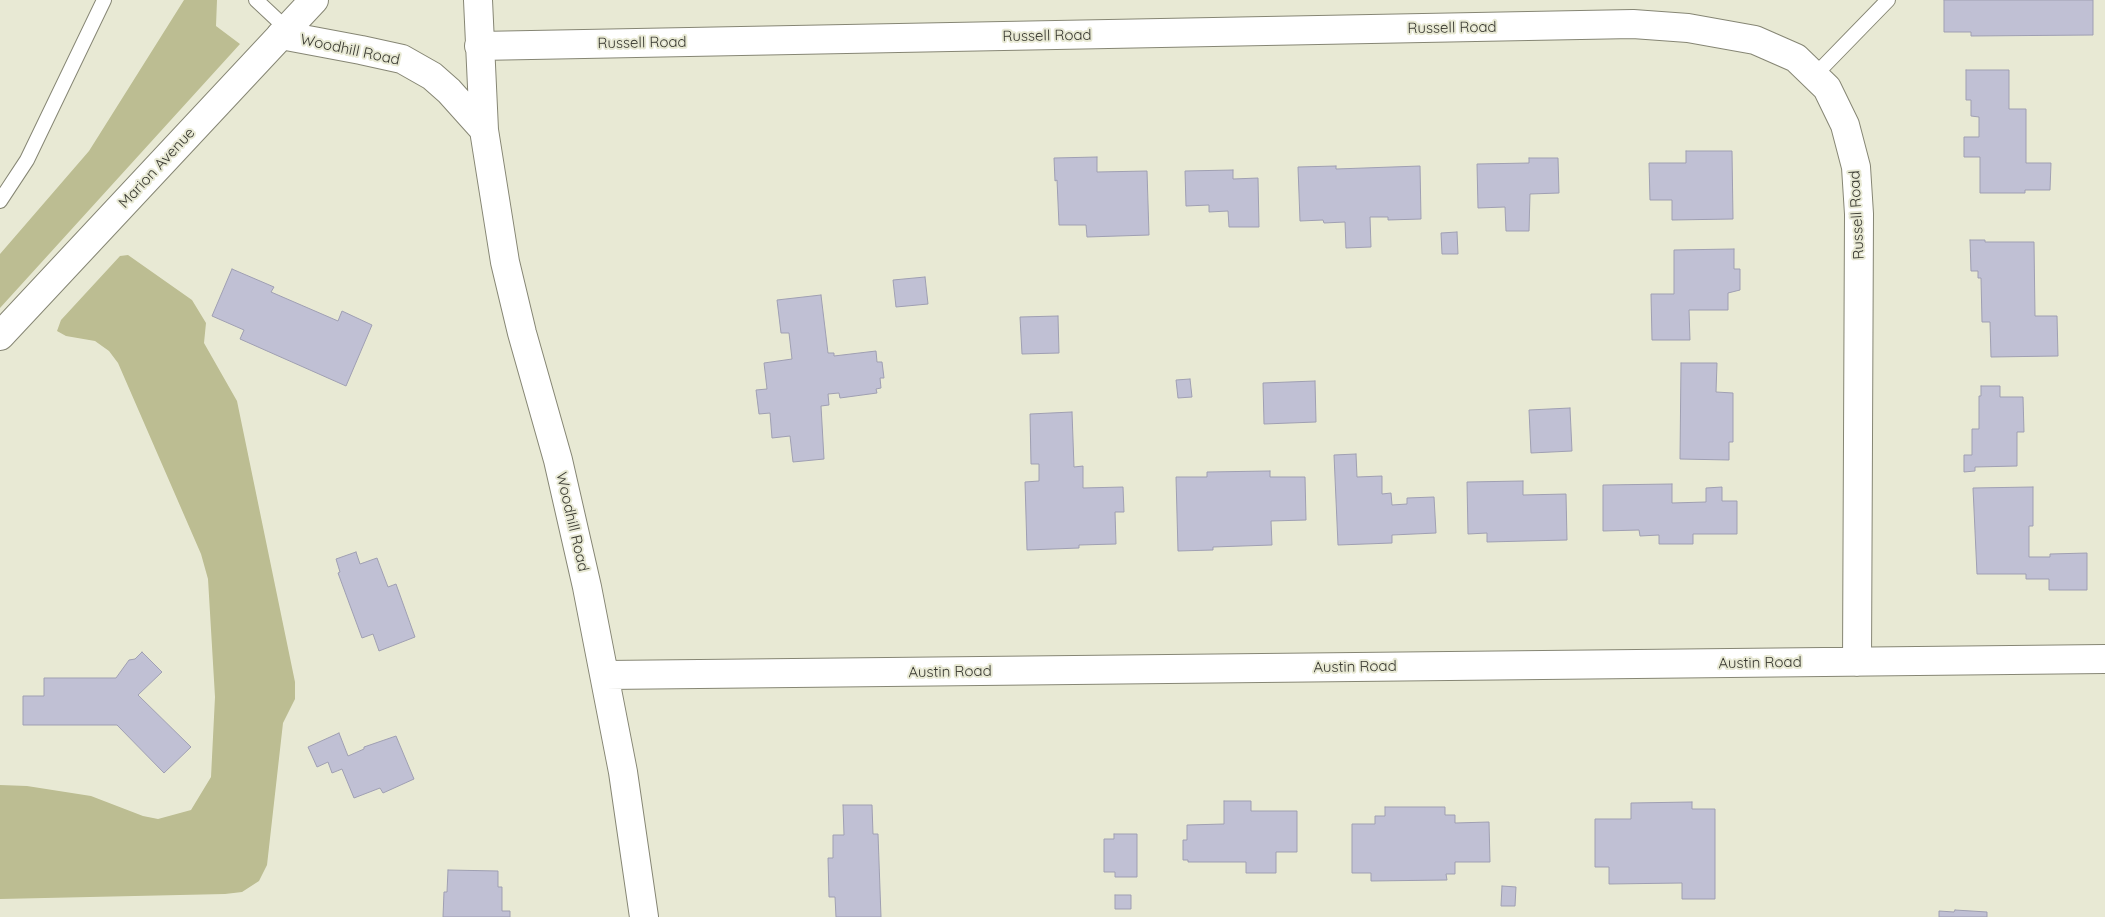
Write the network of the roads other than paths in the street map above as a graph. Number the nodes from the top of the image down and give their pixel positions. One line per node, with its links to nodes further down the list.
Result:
1 (104, 0): 9 (lane)
2 (256, 0): 5 (lane)
3 (478, 0): 6 (street, Woodhill Road)
4 (1888, 0): 7 (lane)
5 (296, 15): 8 (street, Woodhill Road); 10 (street, Marion Avenue)
6 (479, 46): 7 (street, Russell Road); 8 (street, Woodhill Road)
7 (1815, 75): 12 (street, Russell Road)
8 (484, 130): 13 (street, Woodhill Road)
9 (0, 201)
10 (0, 336)
11 (2105, 659): 12 (street, Austin Road)
12 (1857, 662): 13 (street, Austin Road)
13 (606, 675): 14 (street, Woodhill Road)
14 (644, 917)

